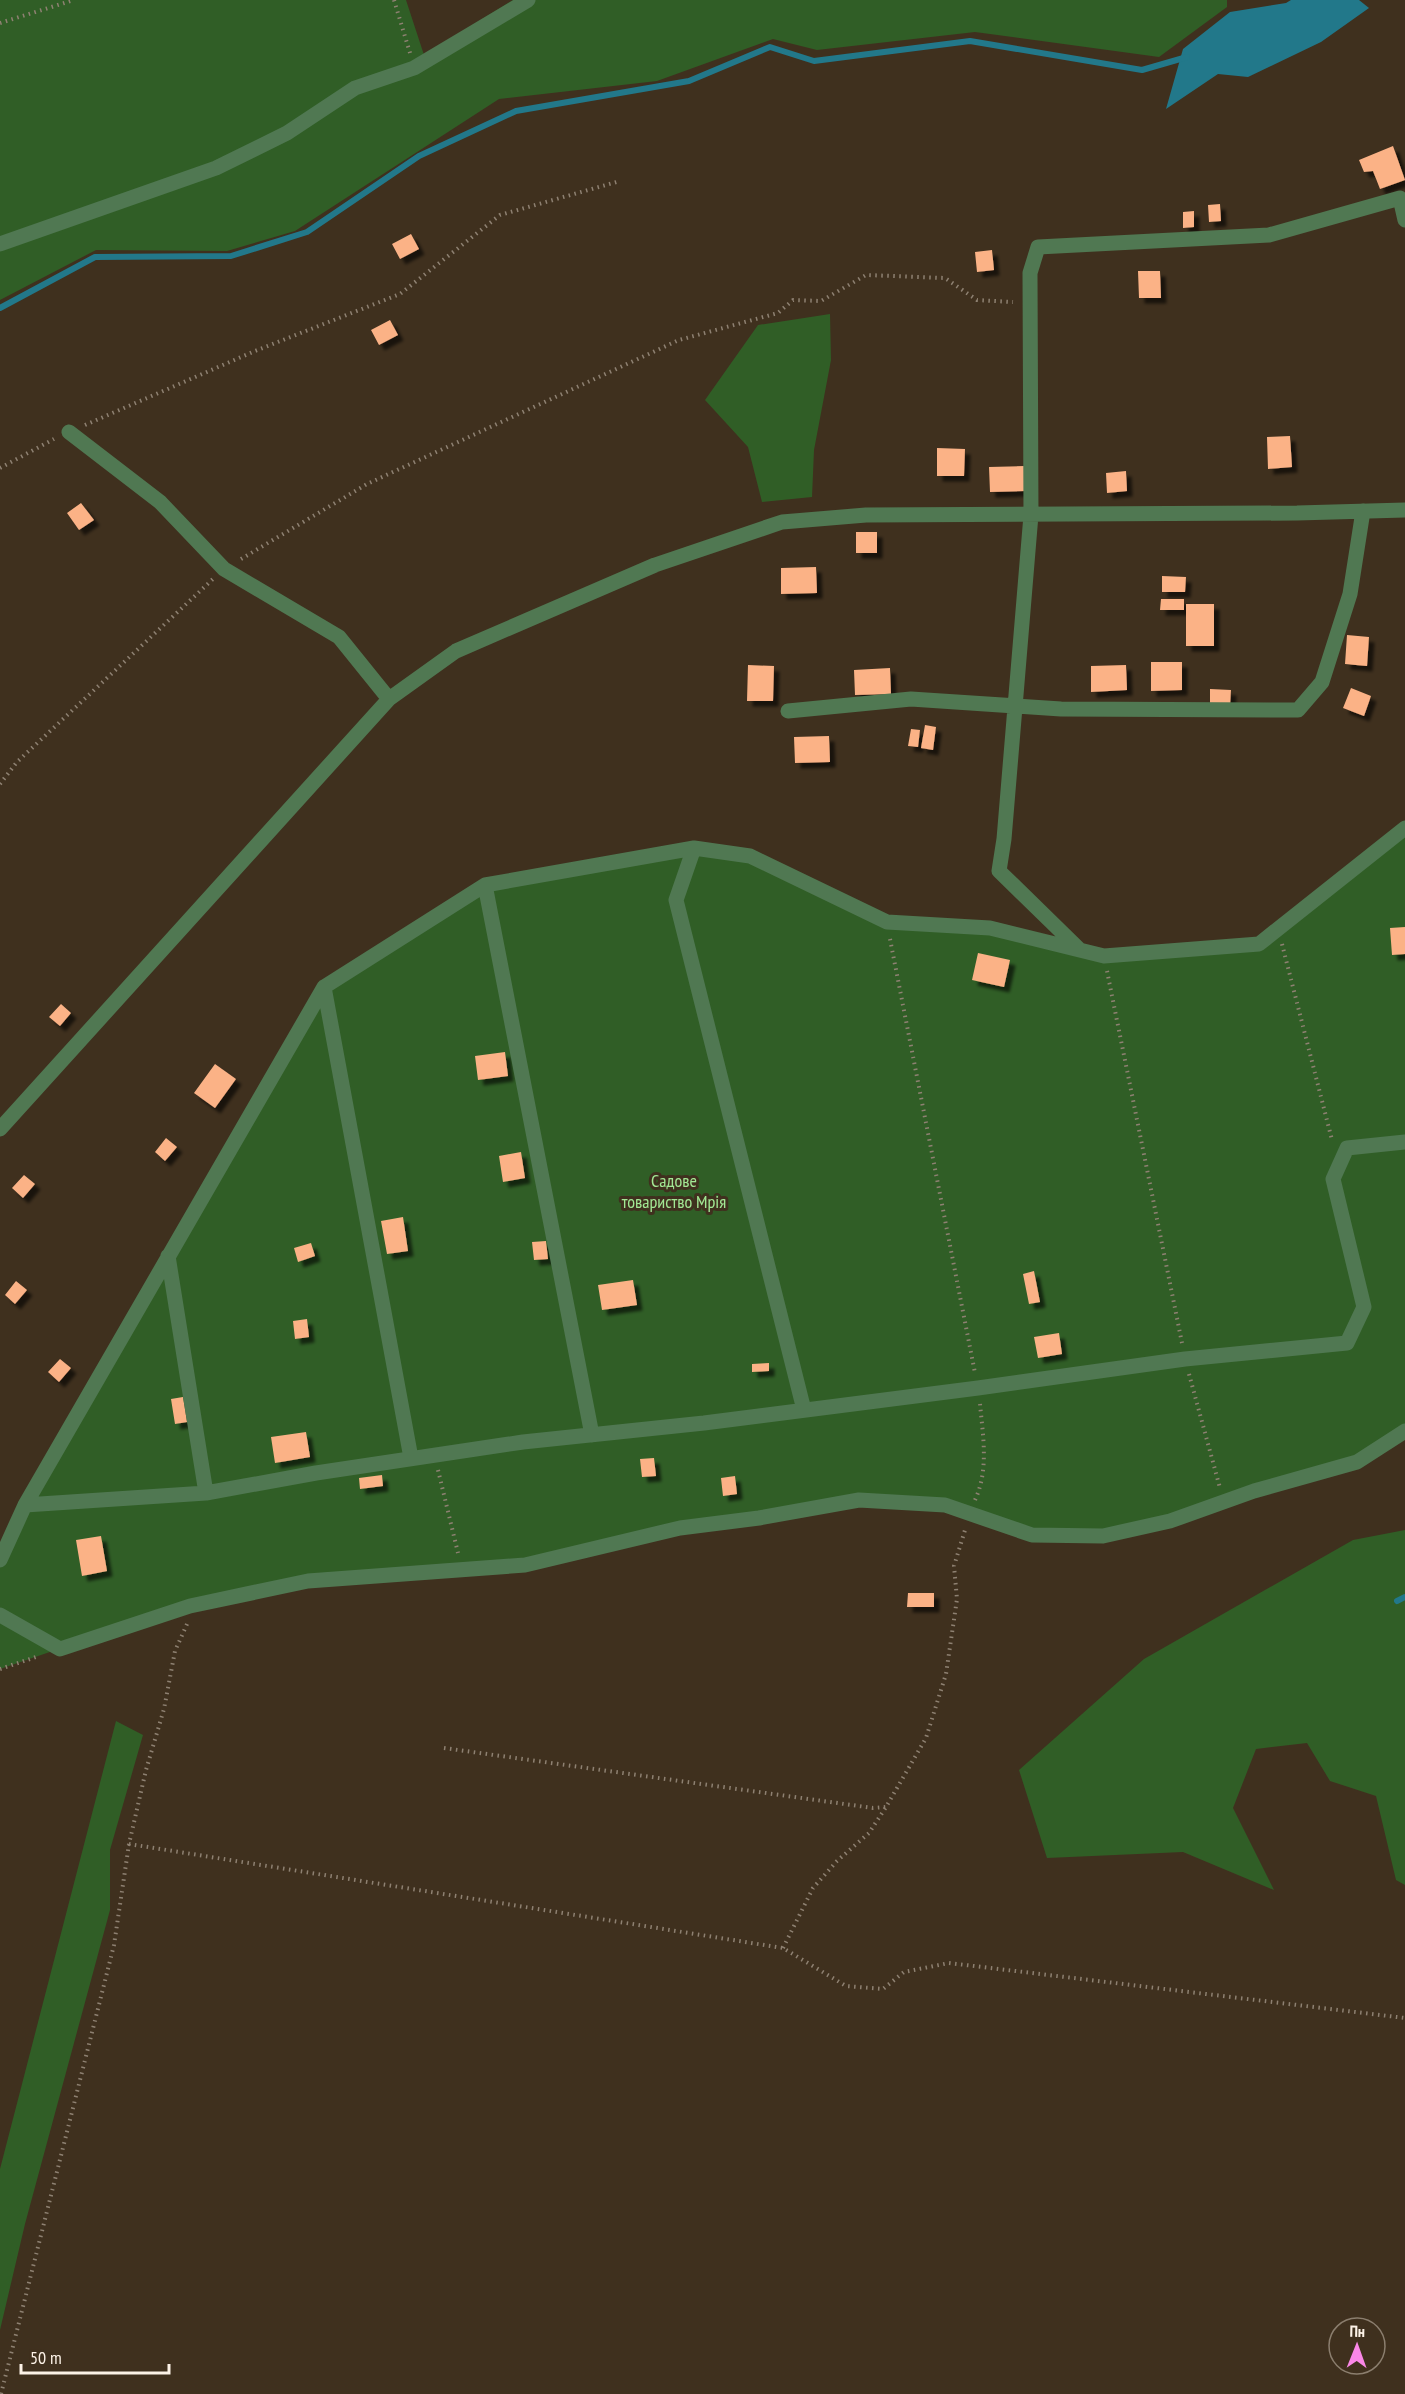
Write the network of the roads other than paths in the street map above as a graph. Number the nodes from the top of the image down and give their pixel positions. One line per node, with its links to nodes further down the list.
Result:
1 (528, 0): 3 (street)
2 (1405, 220): 7 (street)
3 (0, 244)
4 (69, 432): 8 (street)
5 (1405, 510): 6 (street)
6 (1363, 511): 7 (street); 9 (street)
7 (1031, 515): 8 (street); 9 (street)
8 (389, 699): 16 (street)
9 (1015, 706): 10 (street); 14 (street)
10 (788, 711)
11 (1405, 828): 14 (street)
12 (694, 848): 13 (street); 14 (street); 19 (street)
13 (485, 885): 15 (street); 21 (street)
14 (1080, 950)
15 (324, 987): 18 (street); 22 (street)
16 (0, 1129)
17 (1405, 1142): 19 (street)
18 (168, 1256): 23 (street); 24 (street)
19 (804, 1410): 21 (street)
20 (1405, 1431): 26 (street)
21 (592, 1435): 22 (street)
22 (411, 1458): 23 (street)
23 (206, 1493): 24 (street)
24 (25, 1505): 25 (street)
25 (0, 1560)
26 (0, 1615)

